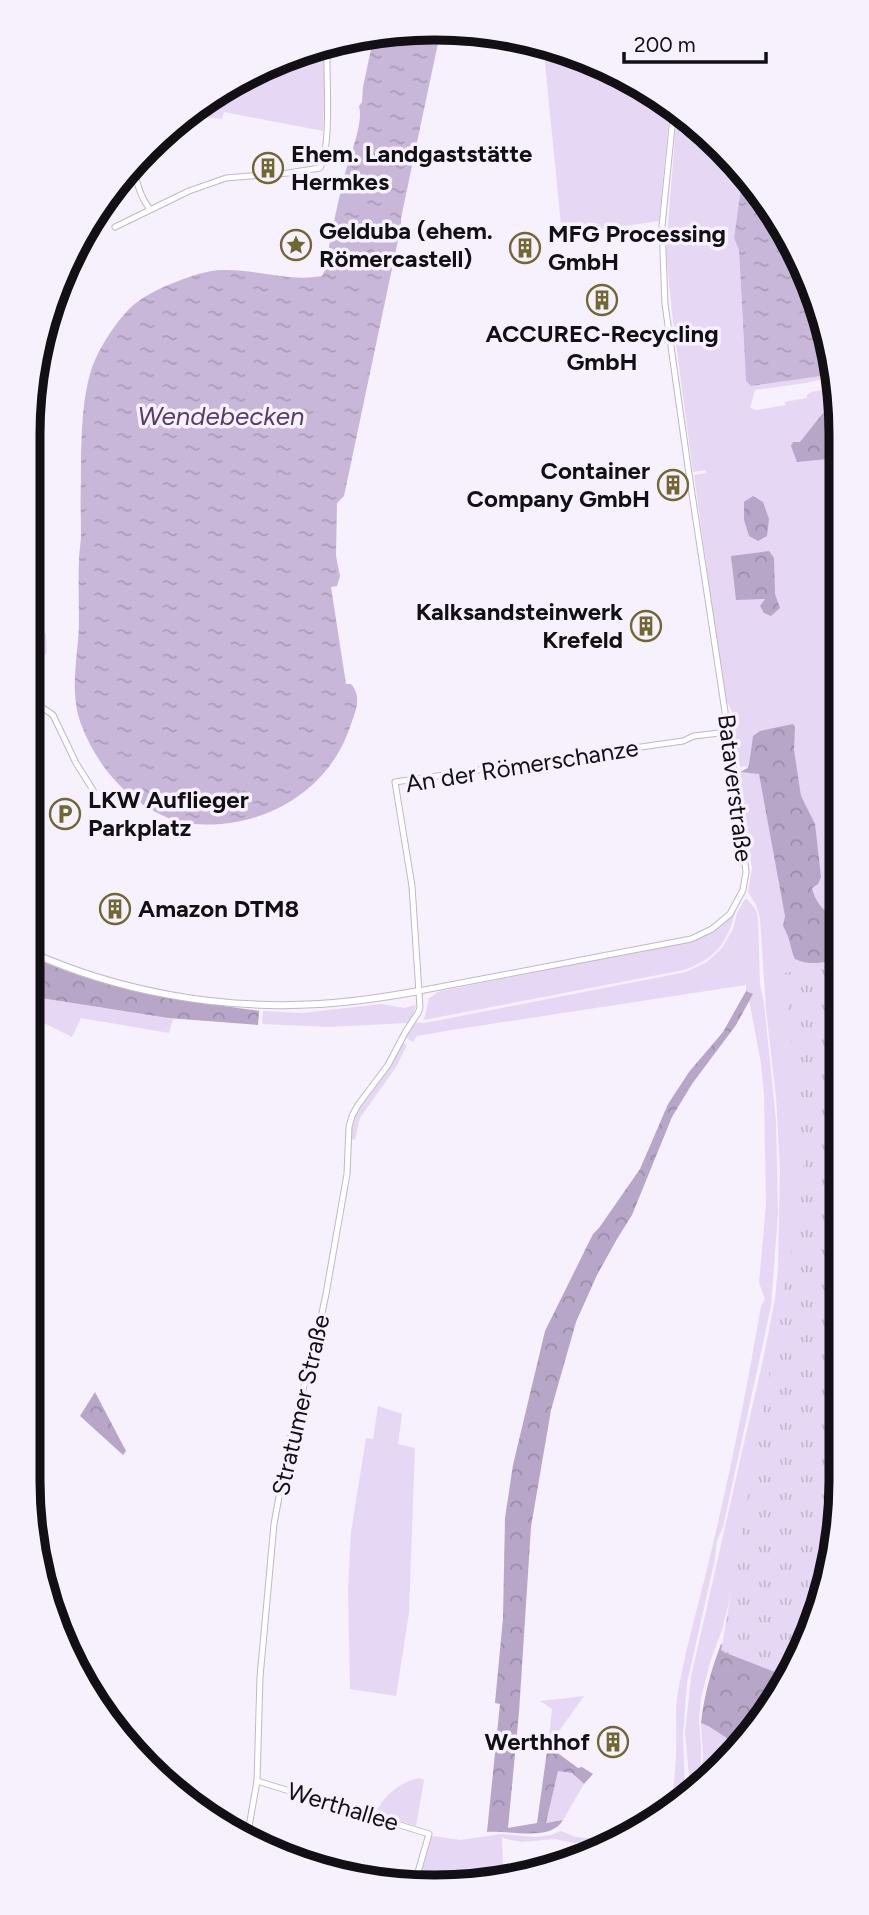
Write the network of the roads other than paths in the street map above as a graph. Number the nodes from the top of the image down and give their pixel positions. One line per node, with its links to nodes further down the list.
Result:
1 (327, 55): 4 (street)
2 (673, 120): 7 (street, Bataverstraße)
3 (136, 177): 4 (street)
4 (150, 209): 5 (street)
5 (115, 228)
6 (40, 706): 8 (street)
7 (728, 732): 10 (street, Bataverstraße); 10 (street, An der Römerschanze)
8 (93, 790)
9 (40, 956): 10 (street, Bataverstraße)
10 (419, 992): 11 (street, Stratumer Straße)
11 (257, 1781): 12 (street, Stratumer Straße); 13 (street, Werthallee)
12 (249, 1828)
13 (417, 1874)

